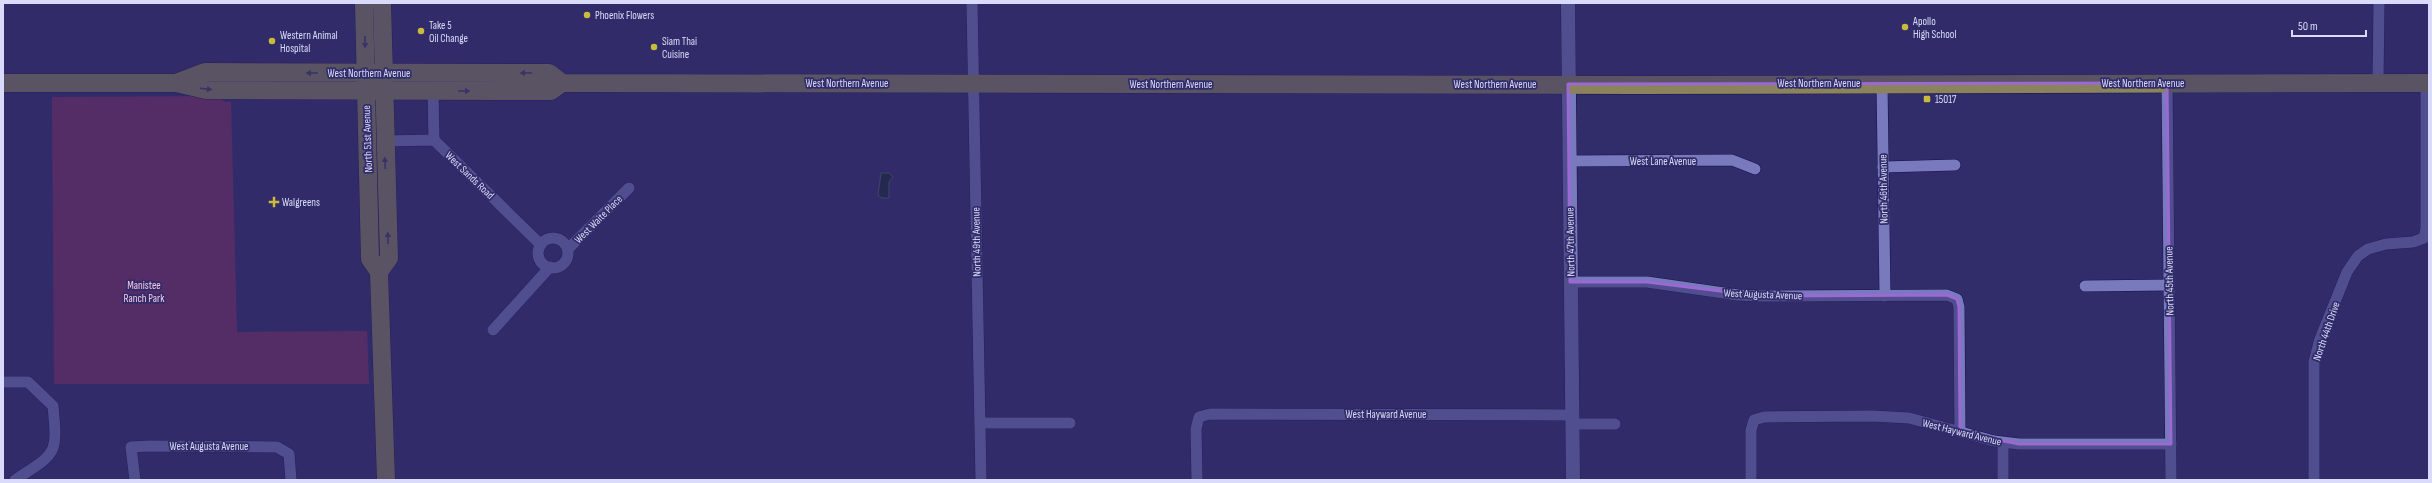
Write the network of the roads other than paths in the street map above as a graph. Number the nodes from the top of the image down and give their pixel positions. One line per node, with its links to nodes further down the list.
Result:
1 (364, 3): 6 (main road, North 51st Avenue, one-way to 6)
2 (382, 3): 6 (main road, North 51st Avenue)
3 (972, 3): 10 (street, North 49th Avenue)
4 (1568, 3): 15 (street, North 47th Avenue)
5 (2379, 3): 13 (street)
6 (374, 73): 8 (main road, West Northern Avenue, one-way to 8); 9 (main road, West Northern Avenue, one-way to 6); 17 (main road, North 51st Avenue)
7 (3, 83): 8 (main road, West Northern Avenue)
8 (176, 83): 17 (main road, West Northern Avenue, one-way to 17)
9 (562, 83): 10 (main road, West Northern Avenue); 16 (main road, West Northern Avenue, one-way to 9)
10 (972, 83): 15 (main road, West Northern Avenue); 36 (street, North 49th Avenue)
11 (1882, 83): 12 (main road, West Northern Avenue); 15 (main road, West Northern Avenue); 22 (street, North 46th Avenue)
12 (2166, 83): 13 (main road, West Northern Avenue); 30 (street, North 45th Avenue)
13 (2378, 83): 14 (main road, West Northern Avenue)
14 (2428, 83): 52 (street, North 44th Drive)
15 (1568, 84): 20 (street, North 47th Avenue)
16 (433, 90): 17 (main road, West Northern Avenue); 18 (street)
17 (374, 91): 19 (main road, North 51st Avenue); 28 (main road, North 51st Avenue)
18 (434, 140): 19 (street); 25 (street, West Sands Road)
19 (384, 141): 28 (main road, North 51st Avenue, one-way to 19)
20 (1569, 161): 23 (street, West Lane Avenue); 29 (street, North 47th Avenue)
21 (1955, 165): 22 (street)
22 (1883, 167): 32 (street, North 46th Avenue)
23 (1755, 169)
24 (629, 188): 26 (street, West Waite Place)
25 (541, 245): 26 (street); 27 (street)
26 (568, 249): 27 (street)
27 (550, 267): 33 (street)
28 (379, 272): 45 (main road, North 51st Avenue)
29 (1570, 282): 32 (street, West Augusta Avenue); 35 (street, North 47th Avenue)
30 (2169, 285): 31 (street); 41 (street, North 45th Avenue)
31 (2085, 286)
32 (1885, 296): 39 (street, West Augusta Avenue)
33 (493, 330)
34 (3, 382): 42 (street)
35 (1572, 419): 38 (street, West Hayward Avenue); 47 (street, West Hayward Avenue); 48 (street, North 47th Avenue)
36 (980, 423): 37 (street); 46 (street, North 49th Avenue)
37 (1070, 423)
38 (1615, 424)
39 (1960, 432): 40 (street, West Hayward Avenue); 49 (street, West Hayward Avenue)
40 (2003, 443): 41 (street, West Hayward Avenue); 50 (street)
41 (2171, 444): 51 (street, North 45th Avenue)
42 (15, 480)
43 (135, 480): 44 (street, West Augusta Avenue)
44 (291, 480)
45 (386, 480)
46 (981, 480)
47 (1196, 480)
48 (1573, 480)
49 (1751, 480)
50 (2003, 480)
51 (2172, 480)
52 (2314, 480)

